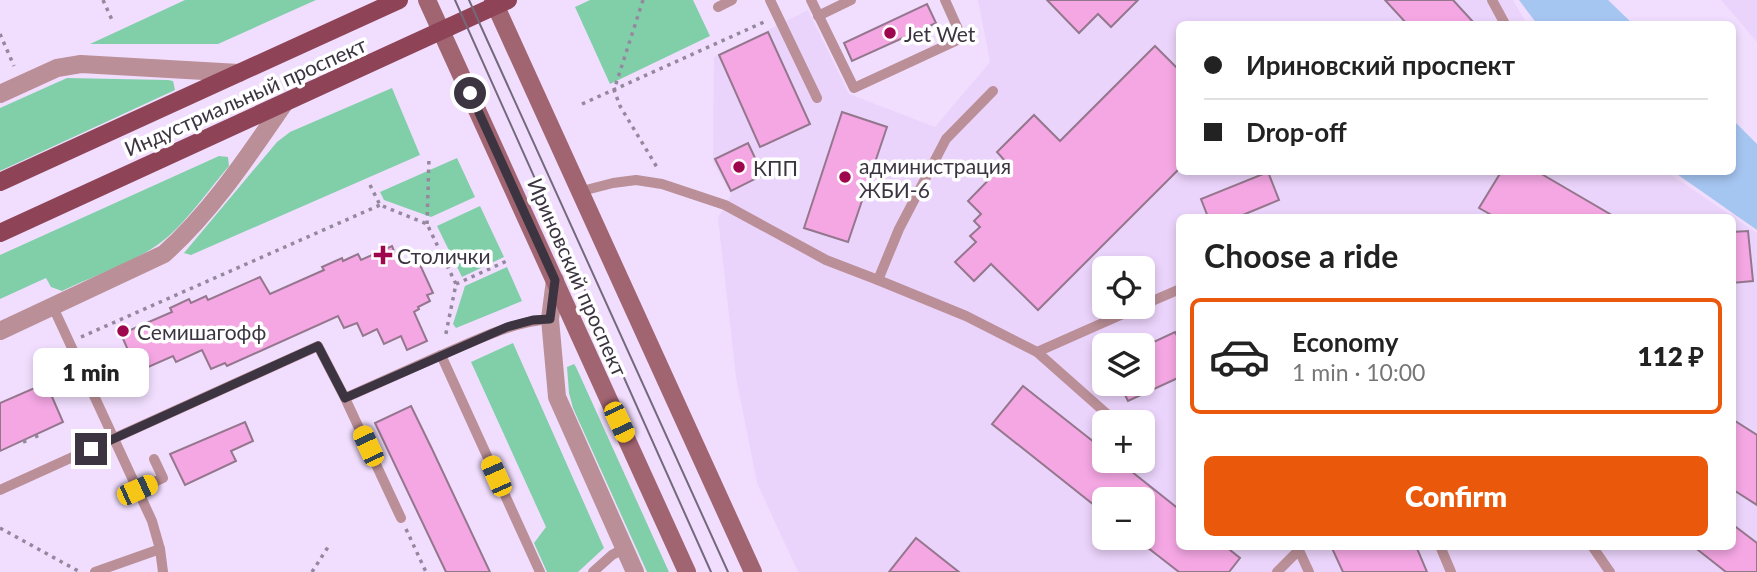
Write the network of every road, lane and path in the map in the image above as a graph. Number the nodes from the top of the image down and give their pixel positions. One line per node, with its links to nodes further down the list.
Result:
1 (103, 0): 16 (path)
2 (400, 0): 20 (main road, Индустриальный проспект)
3 (427, 0): 17 (main road, Ириновский проспект)
4 (643, 0): 21 (path)
5 (732, 0): 12 (lane)
6 (770, 0): 13 (lane)
7 (811, 0): 14 (lane)
8 (851, 0): 14 (lane)
9 (945, 0): 14 (lane)
10 (1492, 0): 15 (lane)
11 (499, 2): 17 (main road, Индустриальный проспект); 31 (main road, Ириновский проспект)
12 (718, 7)
13 (778, 16): 21 (path); 24 (lane)
14 (818, 16)
15 (1503, 21)
16 (113, 22)
17 (441, 30): 25 (main road, Индустриальный проспект); 36 (main road, Ириновский проспект)
18 (0, 34): 19 (path)
19 (14, 66)
20 (239, 73): 23 (street); 28 (main road, Индустриальный проспект)
21 (614, 90): 26 (path); 29 (path)
22 (993, 91): 37 (lane)
23 (0, 94)
24 (817, 99)
25 (284, 104): 34 (main road, Индустриальный проспект); 41 (street)
26 (582, 104)
27 (429, 159): 33 (path)
28 (0, 182)
29 (662, 184): 31 (lane); 37 (lane)
30 (370, 185): 32 (path)
31 (582, 191): 72 (main road, Ириновский проспект)
32 (380, 205): 33 (path); 45 (path)
33 (427, 224): 38 (path)
34 (0, 233)
35 (509, 260): 38 (path)
36 (555, 280): 42 (street); 71 (main road, Ириновский проспект)
37 (878, 280): 46 (lane)
38 (456, 284): 47 (path)
39 (1176, 291): 40 (lane)
40 (1155, 300)
41 (53, 306): 44 (street); 45 (lane)
42 (550, 319): 47 (lane); 57 (street)
43 (1112, 319): 46 (lane)
44 (0, 331)
45 (69, 342): 50 (lane)
46 (1037, 352): 49 (lane)
47 (441, 355): 48 (lane); 69 (lane)
48 (345, 398): 50 (lane); 54 (lane)
49 (1102, 410)
50 (113, 438): 52 (lane); 53 (lane)
51 (154, 459): 53 (lane)
52 (0, 490)
53 (137, 490): 58 (lane)
54 (401, 518): 68 (path)
55 (0, 528): 64 (path)
56 (328, 547): 67 (path)
57 (625, 548): 63 (lane); 70 (street)
58 (160, 549): 65 (lane); 66 (lane)
59 (1296, 550): 73 (lane)
60 (1299, 550): 74 (lane)
61 (1442, 550): 75 (lane)
62 (1595, 550): 76 (lane)
63 (598, 570)
64 (80, 572)
65 (95, 572)
66 (163, 572)
67 (312, 572)
68 (426, 572)
69 (540, 572)
70 (635, 572)
71 (687, 572)
72 (753, 572)
73 (1277, 572)
74 (1309, 572)
75 (1451, 572)
76 (1610, 572)

